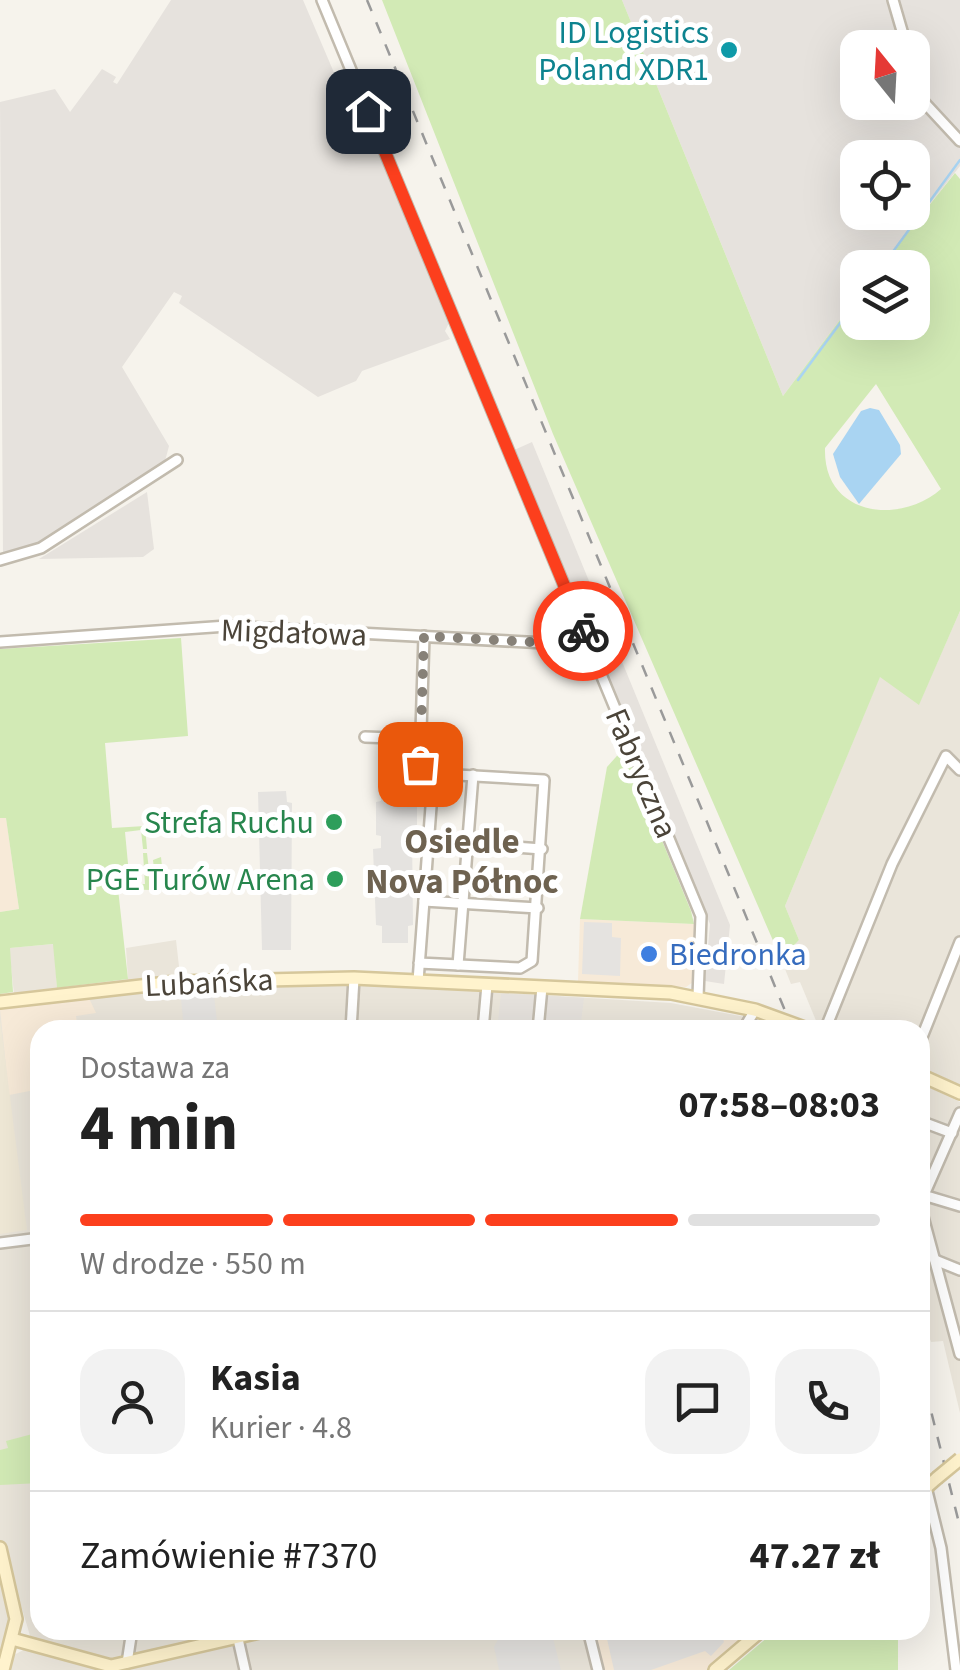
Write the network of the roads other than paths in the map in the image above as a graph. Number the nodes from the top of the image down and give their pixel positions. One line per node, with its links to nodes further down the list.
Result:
1 (322, 0): 9 (street, Fabryczna)
2 (894, 0): 3 (street)
3 (902, 30)
4 (930, 111): 5 (street)
5 (960, 141)
6 (176, 460): 7 (street)
7 (0, 560)
8 (424, 636): 9 (street, Migdałowa); 10 (street, Migdałowa); 12 (street)
9 (587, 641): 29 (street, Fabryczna)
10 (0, 642)
11 (366, 737): 12 (street)
12 (421, 739): 13 (street)
13 (420, 764)
14 (960, 770): 37 (street)
15 (473, 775): 16 (street); 17 (street); 18 (street)
16 (429, 842): 17 (street); 19 (street)
17 (467, 844): 18 (street); 20 (street)
18 (542, 849): 21 (street)
19 (424, 902): 20 (street); 23 (street)
20 (462, 904): 21 (street); 24 (street)
21 (538, 908): 24 (street)
22 (960, 942): 38 (street)
23 (419, 963): 24 (street); 26 (street)
24 (458, 965)
25 (354, 978): 26 (main road, Lubańska); 30 (main road, Lubańska); 32 (street)
26 (418, 981): 27 (main road, Lubańska)
27 (487, 984): 28 (main road, Lubańska); 33 (street)
28 (542, 986): 29 (main road, Lubańska); 34 (street)
29 (698, 997): 31 (main road, Lubańska)
30 (0, 1002)
31 (754, 1010): 35 (street); 36 (main road, Lubańska)
32 (352, 1020)
33 (484, 1020)
34 (539, 1020)
35 (748, 1020)
36 (782, 1020)
37 (829, 1020)
38 (929, 1020)
39 (930, 1080): 40 (main road)
40 (960, 1093)
41 (960, 1113): 43 (street)
42 (930, 1124): 43 (street)
43 (952, 1132): 44 (street)
44 (930, 1178)
45 (930, 1197): 46 (street)
46 (960, 1206)
47 (30, 1239): 48 (street)
48 (0, 1243)
49 (930, 1244): 50 (street)
50 (934, 1260): 51 (street); 52 (street)
51 (960, 1270)
52 (960, 1354)
53 (960, 1459): 54 (main road, bridge)
54 (930, 1483)
55 (930, 1502): 69 (street)
56 (0, 1548): 57 (main road)
57 (3, 1571): 58 (main road)
58 (12, 1639): 64 (main road); 65 (main road)
59 (130, 1640): 64 (street)
60 (216, 1640): 64 (main road)
61 (238, 1640): 66 (street)
62 (590, 1640): 67 (street)
63 (750, 1640): 68 (main road)
64 (126, 1667)
65 (3, 1670)
66 (246, 1670)
67 (598, 1670)
68 (715, 1670)
69 (956, 1670)

